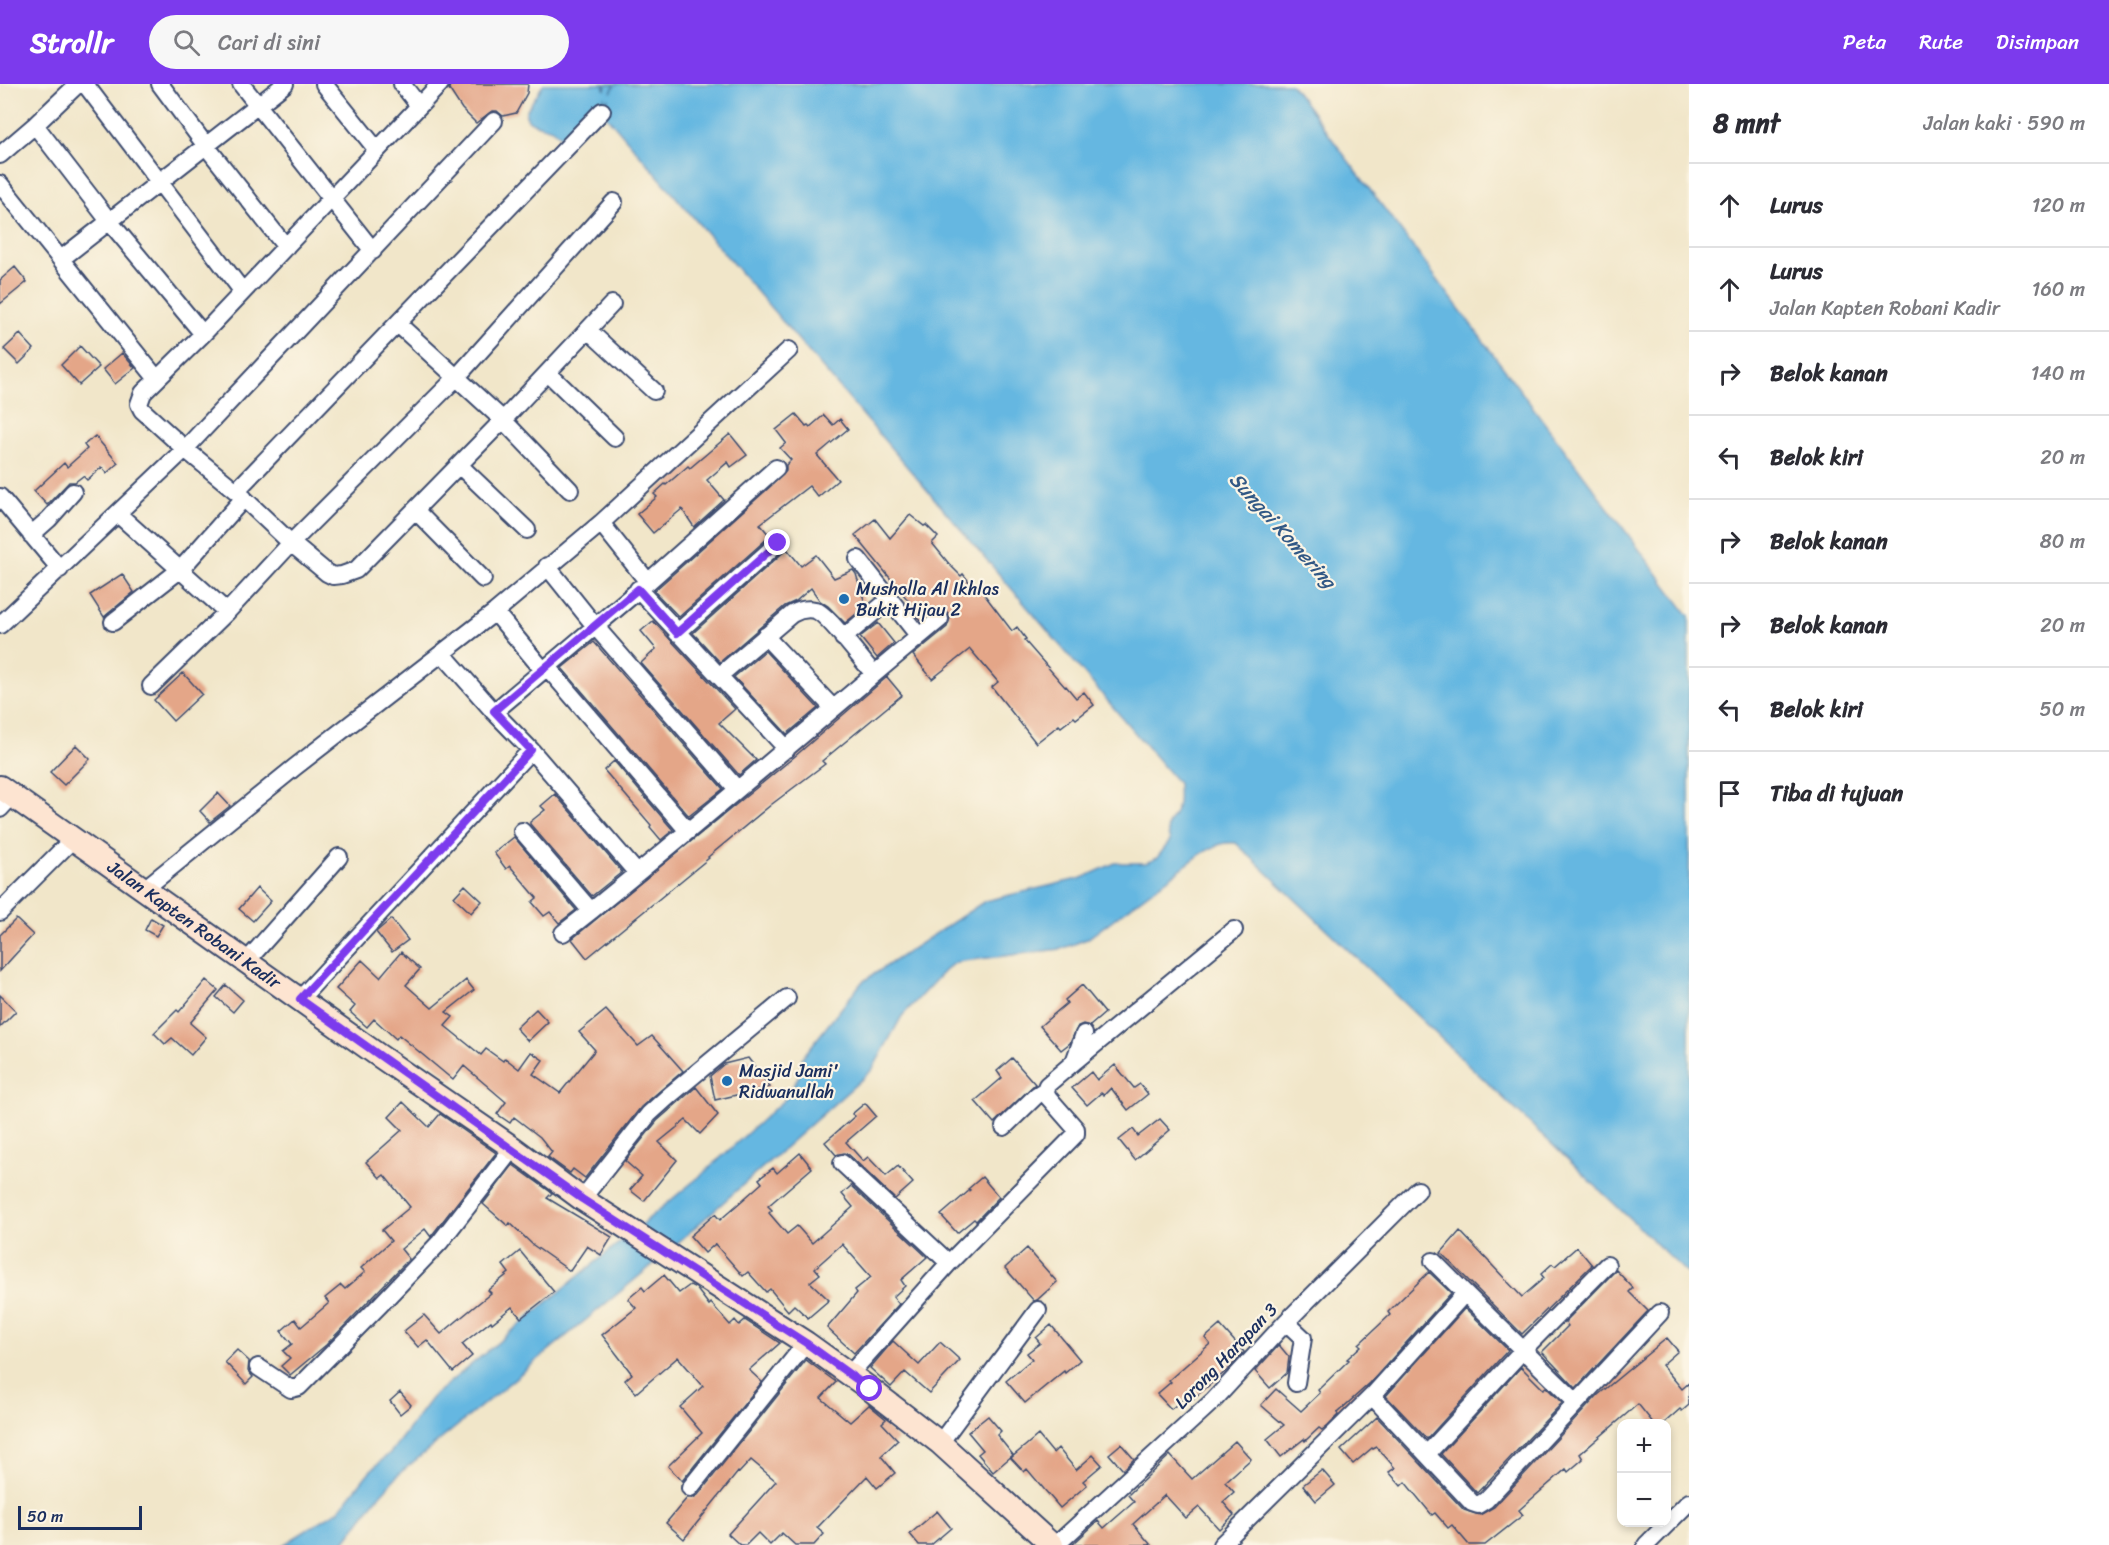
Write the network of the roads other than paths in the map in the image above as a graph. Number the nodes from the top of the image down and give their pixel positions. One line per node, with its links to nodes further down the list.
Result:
1 (78, 84): 13 (street)
2 (85, 84): 17 (street)
3 (160, 84): 14 (street)
4 (241, 84): 9 (street)
5 (285, 84): 9 (street)
6 (324, 84): 15 (street)
7 (402, 84): 10 (street)
8 (440, 84): 10 (street)
9 (257, 105): 14 (street); 19 (street)
10 (419, 106): 15 (street)
11 (602, 111): 27 (street)
12 (494, 121): 23 (street)
13 (35, 125): 16 (street); 21 (street)
14 (206, 146): 17 (street); 22 (street)
15 (377, 150): 19 (street)
16 (0, 155)
17 (158, 182): 21 (street); 25 (street)
18 (0, 184): 24 (street)
19 (333, 198): 22 (street); 23 (street)
20 (614, 202): 32 (street)
21 (109, 221): 24 (street); 29 (street)
22 (286, 247): 25 (street)
23 (373, 251): 37 (street)
24 (61, 259): 33 (street)
25 (243, 292): 29 (street)
26 (612, 304): 28 (street)
27 (398, 324): 32 (street); 42 (street)
28 (588, 330): 31 (street); 34 (street)
29 (203, 334): 33 (street)
30 (789, 350): 46 (street)
31 (548, 373): 35 (street); 36 (street)
32 (456, 378): 35 (street); 49 (street)
33 (157, 379): 37 (street)
34 (654, 391)
35 (503, 420): 38 (street); 40 (street)
36 (615, 438)
37 (185, 449): 42 (street); 45 (street)
38 (459, 465): 44 (street); 47 (street)
39 (776, 468): 56 (street)
40 (570, 489)
41 (73, 492): 48 (street)
42 (240, 494): 49 (street); 54 (street)
43 (0, 497): 48 (street)
44 (415, 510): 49 (street); 55 (street)
45 (118, 514): 53 (street); 54 (street)
46 (601, 522): 52 (street); 56 (street)
47 (526, 530)
48 (32, 535): 53 (street)
49 (291, 543): 58 (street)
50 (778, 543): 65 (street)
51 (858, 560): 57 (street)
52 (547, 566): 59 (street); 63 (street)
53 (60, 569): 62 (street)
54 (181, 569): 58 (street); 61 (street)
55 (483, 579)
56 (643, 586): 63 (street); 65 (street)
57 (890, 599): 64 (street); 67 (street)
58 (227, 612): 72 (street)
59 (495, 612): 68 (street); 69 (street)
60 (940, 619): 70 (street)
61 (113, 622)
62 (0, 625)
63 (595, 626): 69 (street); 77 (street)
64 (914, 630)
65 (677, 633): 71 (street)
66 (765, 636): 67 (street); 71 (street); 73 (street)
67 (843, 638): 70 (street)
68 (442, 653): 74 (street); 84 (street)
69 (545, 669): 74 (street); 80 (street)
70 (874, 674): 73 (street)
71 (719, 676): 75 (street)
72 (151, 686)
73 (833, 708): 75 (street)
74 (494, 711): 76 (street)
75 (787, 749): 77 (street)
76 (531, 750): 83 (street); 91 (street)
77 (737, 789): 80 (street)
78 (4, 797): 81 (main road, Jalan Kapten Robani Kadir)
79 (522, 831): 85 (street)
80 (688, 831): 83 (street)
81 (74, 838): 84 (main road, Jalan Kapten Robani Kadir); 86 (street)
82 (339, 856): 89 (street)
83 (637, 873): 85 (street)
84 (143, 890): 89 (main road, Jalan Kapten Robani Kadir)
85 (591, 911): 88 (street)
86 (0, 912)
87 (1234, 930): 93 (street)
88 (563, 933)
89 (246, 962): 91 (main road, Jalan Kapten Robani Kadir)
90 (787, 998): 99 (street)
91 (300, 999): 96 (main road, Jalan Kapten Robani Kadir)
92 (1084, 1034): 93 (street)
93 (1074, 1062): 94 (street)
94 (1045, 1090): 95 (street); 101 (street)
95 (1004, 1127)
96 (513, 1148): 99 (main road, Jalan Kapten Robani Kadir); 109 (street)
97 (842, 1163): 101 (street)
98 (1418, 1190): 106 (street, Lorong Harapan 3)
99 (582, 1199): 107 (main road, Jalan Kapten Robani Kadir)
100 (1433, 1261): 103 (street)
101 (949, 1263): 110 (street)
102 (1607, 1264): 108 (street)
103 (1465, 1293): 108 (street); 112 (street)
104 (1038, 1310): 114 (street)
105 (1660, 1313): 113 (street)
106 (1286, 1322): 111 (street); 119 (street, Lorong Harapan 3)
107 (806, 1343): 110 (main road, Jalan Kapten Robani Kadir); 116 (street)
108 (1523, 1350): 113 (street); 115 (street)
109 (258, 1367)
110 (849, 1375): 114 (main road, Jalan Kapten Robani Kadir)
111 (1296, 1383)
112 (1371, 1396): 115 (street); 120 (street)
113 (1576, 1402): 115 (street)
114 (940, 1443): 118 (main road, Jalan Kapten Robani Kadir)
115 (1427, 1454)
116 (690, 1488)
117 (1689, 1502): 121 (street)
118 (1052, 1545)
119 (1056, 1545)
120 (1221, 1545)
121 (1646, 1545)

